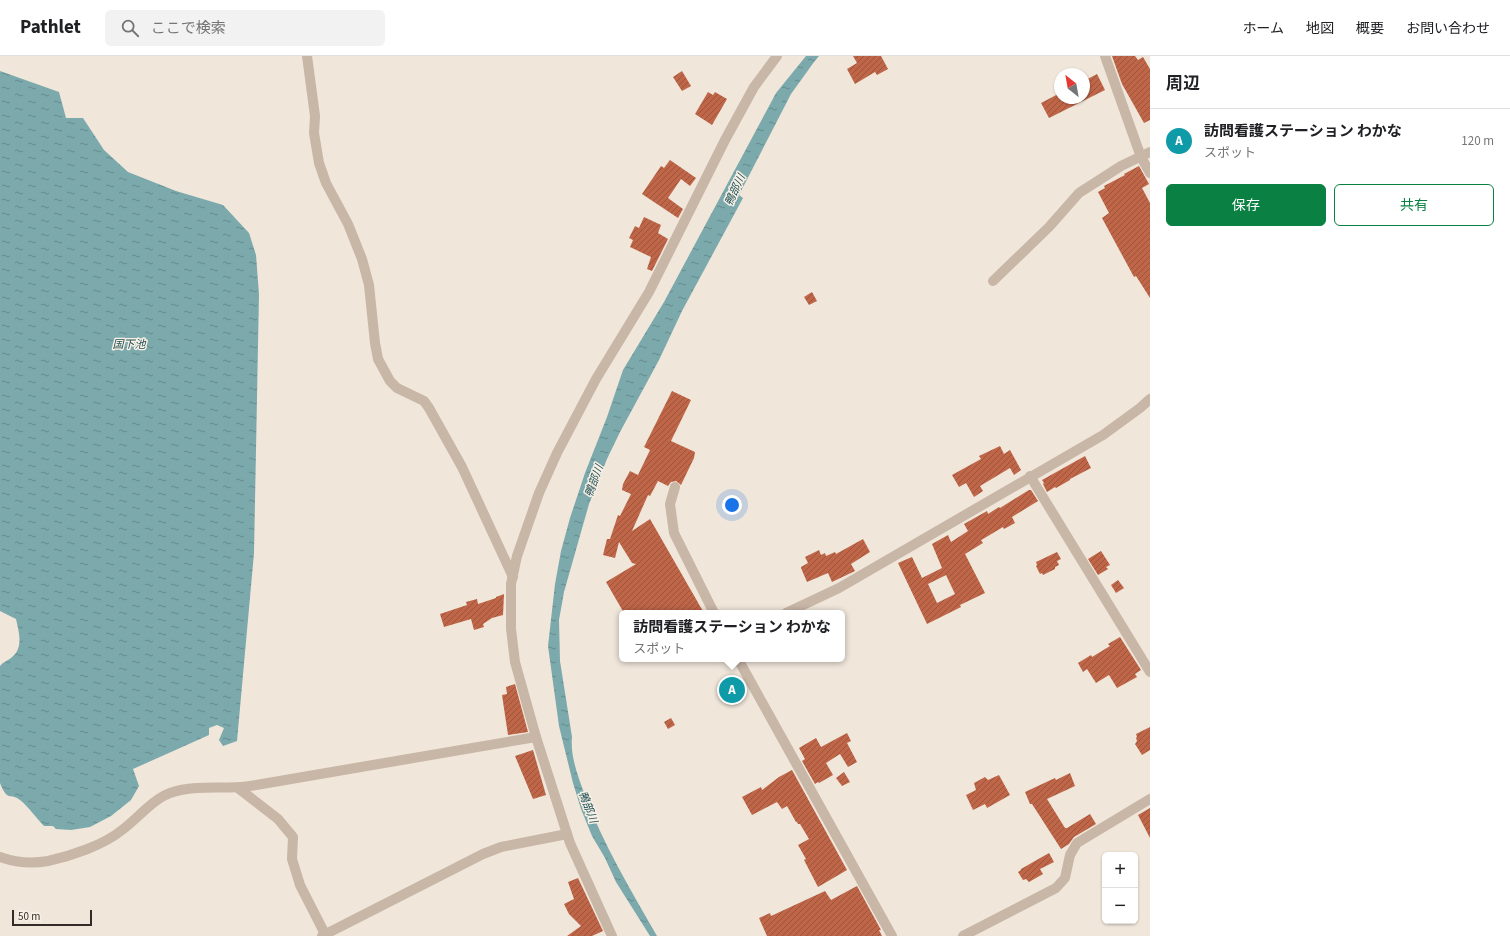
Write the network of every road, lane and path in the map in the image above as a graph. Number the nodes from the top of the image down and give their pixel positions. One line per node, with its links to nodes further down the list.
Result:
1 (306, 56): 10 (street)
2 (777, 56): 10 (street)
3 (1105, 56): 4 (street)
4 (1146, 154): 5 (street); 6 (street)
5 (1150, 173)
6 (993, 281)
7 (1150, 399): 8 (street)
8 (1030, 476): 12 (street); 14 (street)
9 (676, 486): 11 (street)
10 (513, 577): 15 (street)
11 (712, 610)
12 (792, 610)
13 (740, 662): 22 (street)
14 (1150, 672)
15 (536, 737): 16 (street); 18 (street)
16 (238, 788): 19 (street); 20 (street)
17 (1150, 799): 23 (street)
18 (567, 834): 20 (street); 21 (street)
19 (0, 857)
20 (323, 935)
21 (612, 936)
22 (892, 936)
23 (963, 936)

